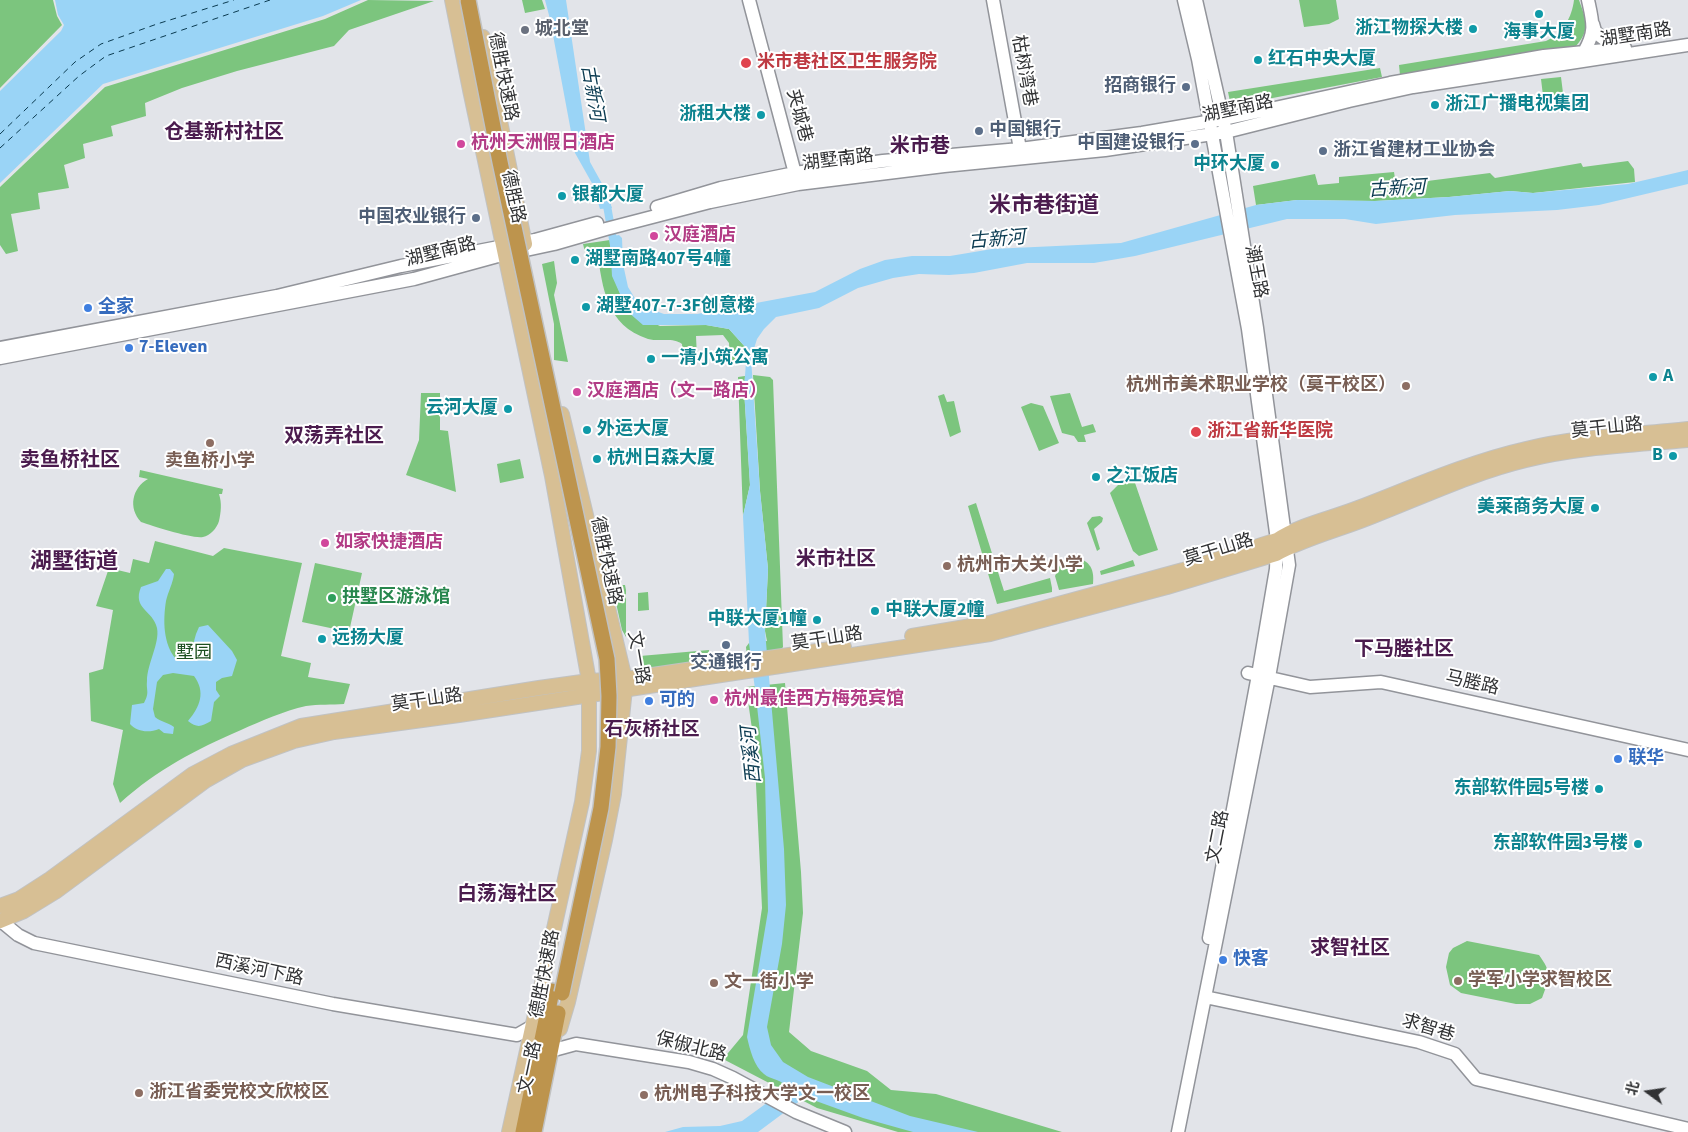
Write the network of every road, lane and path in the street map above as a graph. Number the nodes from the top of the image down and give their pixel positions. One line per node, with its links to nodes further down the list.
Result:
1 (452, 0): 22 (main road, 德胜路)
2 (460, 0): 36 (highway, 德胜快速路)
3 (468, 0): 36 (highway, 德胜快速路, bridge)
4 (475, 0): 21 (main road, 德胜路)
5 (749, 0): 19 (main road, 夹城巷)
6 (993, 0): 18 (main road, 枯树湾巷)
7 (1184, 0): 15 (main road, 潮王路)
8 (1196, 0): 16 (main road, 潮王路)
9 (1588, 0): 10 (main road)
10 (1593, 24): 13 (main road); 14 (main road)
11 (1688, 37): 14 (main road, 湖墅南路)
12 (1688, 45): 14 (main road, 湖墅南路)
13 (1584, 52): 14 (main road, 湖墅南路); 16 (main road, 湖墅南路)
14 (1618, 53): 16 (main road, 湖墅南路)
15 (1210, 121): 16 (main road, 湖墅南路); 17 (main road, 潮王路); 18 (main road, 湖墅南路)
16 (1225, 126): 17 (main road, 湖墅南路); 20 (main road, 潮王路)
17 (1212, 134): 19 (main road, 湖墅南路); 20 (main road, 潮王路)
18 (1020, 149): 19 (main road, 湖墅南路)
19 (796, 179): 21 (main road, 湖墅南路)
20 (1232, 209): 27 (main road, 潮王路)
21 (525, 246): 22 (main road, 湖墅南路); 29 (main road, 文一路)
22 (504, 251): 23 (main road, 湖墅南路); 24 (main road, 湖墅南路); 30 (main road, 文一路)
23 (0, 348)
24 (0, 358)
25 (1688, 429): 27 (main road, 莫干山路)
26 (1688, 440): 27 (main road, 莫干山路)
27 (1281, 544): 28 (main road, 文二路); 29 (main road, 莫干山路)
28 (1258, 675): 31 (main road, 马塍路); 37 (main road, 文二路); 49 (main road, 文二路)
29 (625, 684): 30 (main road, 莫干山路); 33 (main road, 文一路)
30 (589, 688): 32 (main road, 文一路); 34 (main road, 莫干山路); 35 (main road, 莫干山路)
31 (1688, 750)
32 (589, 751): 33 (main road); 38 (main road, 文一路)
33 (618, 760): 39 (main road, 文一路)
34 (0, 906)
35 (0, 921): 40 (main road, 西溪河下路)
36 (557, 992): 46 (highway, 德胜快速路); 47 (highway, 德胜快速路)
37 (1205, 997): 44 (main road, 求智巷); 50 (main road, 文二路)
38 (531, 1027): 40 (main road); 42 (main road, 文一路)
39 (560, 1030): 41 (main road); 43 (main road, 文一路)
40 (517, 1035): 42 (main road)
41 (576, 1044): 43 (main road, 保俶北路); 48 (main road, 保俶北路)
42 (526, 1049): 45 (main road, 文一路)
43 (554, 1050): 47 (main road, 文一路)
44 (1688, 1129)
45 (509, 1132)
46 (522, 1132)
47 (535, 1132)
48 (846, 1132)
49 (1170, 1132)
50 (1178, 1132)

